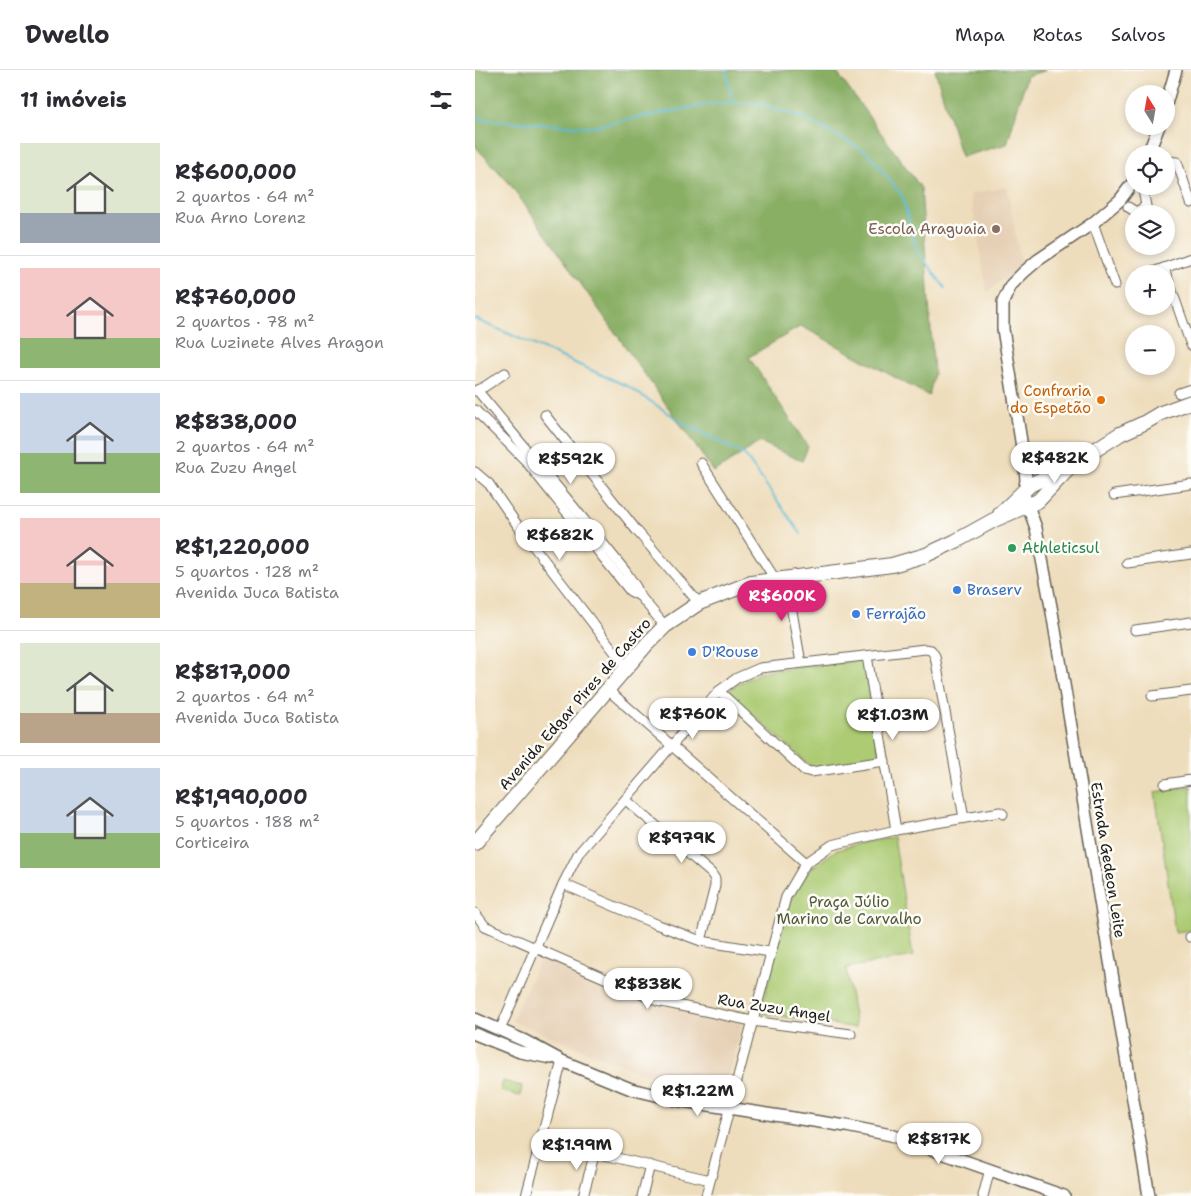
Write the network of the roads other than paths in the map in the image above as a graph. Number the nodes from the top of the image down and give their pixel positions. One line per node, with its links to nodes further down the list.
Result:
1 (1176, 70): 2 (main road)
2 (1172, 85)
3 (1175, 162): 5 (street)
4 (1125, 193): 6 (main road, Estrada Gedeon Leite)
5 (1191, 203)
6 (1093, 223): 9 (street); 24 (main road, Estrada Gedeon Leite)
7 (1191, 258): 8 (street)
8 (1172, 265)
9 (1115, 285)
10 (1175, 295): 11 (street)
11 (1188, 327): 12 (street)
12 (1191, 345)
13 (505, 373): 15 (street)
14 (1191, 389): 16 (street)
15 (476, 390): 32 (street)
16 (1179, 393)
17 (1191, 402): 21 (main road, Avenida Edgar Pires de Castro)
18 (475, 410): 32 (street)
19 (1191, 412): 21 (main road, Avenida Edgar Pires de Castro)
20 (545, 415): 38 (street)
21 (1144, 423): 23 (main road, Avenida Edgar Pires de Castro)
22 (701, 463): 37 (street)
23 (1073, 464): 26 (main road, Avenida Edgar Pires de Castro); 30 (main road, Avenida Edgar Pires de Castro)
24 (1025, 466): 26 (main road, Estrada Gedeon Leite); 28 (main road, Estrada Gedeon Leite)
25 (475, 472): 44 (street)
26 (1037, 481): 28 (main road, Avenida Edgar Pires de Castro); 30 (main road, Estrada Gedeon Leite)
27 (1191, 484): 29 (street)
28 (1024, 490): 31 (main road, Estrada Gedeon Leite); 33 (main road, Avenida Edgar Pires de Castro)
29 (1115, 495)
30 (1043, 497): 31 (main road, Avenida Edgar Pires de Castro); 34 (main road, Estrada Gedeon Leite)
31 (1028, 506): 33 (main road, Avenida Edgar Pires de Castro); 34 (main road, Estrada Gedeon Leite)
32 (569, 508): 40 (street)
33 (994, 520): 37 (main road, Avenida Edgar Pires de Castro)
34 (1036, 528): 86 (main road, Estrada Gedeon Leite)
35 (1191, 554): 36 (street)
36 (1127, 563)
37 (781, 578): 38 (main road, Avenida Edgar Pires de Castro); 43 (street)
38 (699, 603): 40 (main road, Avenida Edgar Pires de Castro)
39 (1191, 622): 41 (street)
40 (665, 626): 44 (main road, Avenida Edgar Pires de Castro)
41 (1135, 630)
42 (867, 656): 43 (street); 50 (street); 55 (street)
43 (801, 663): 47 (street)
44 (627, 668): 45 (main road, Avenida Edgar Pires de Castro)
45 (608, 690): 49 (street); 57 (main road, Avenida Edgar Pires de Castro)
46 (1191, 690): 48 (street)
47 (719, 691): 49 (street); 50 (street)
48 (1152, 696)
49 (672, 746): 53 (street); 58 (street)
50 (885, 761): 56 (street)
51 (1191, 780): 52 (street)
52 (1165, 784)
53 (626, 800): 59 (street); 61 (street)
54 (1003, 814): 55 (street)
55 (964, 818): 56 (street)
56 (896, 830): 58 (street)
57 (475, 843)
58 (806, 863): 63 (street)
59 (563, 884): 61 (street); 62 (street)
60 (475, 914): 62 (street, Rua Zuzu Angel)
61 (701, 940): 63 (street)
62 (535, 948): 65 (street, Rua Zuzu Angel); 66 (street)
63 (770, 952): 65 (street)
64 (475, 1019): 66 (main road)
65 (752, 1021): 68 (street, Rua Zuzu Angel); 72 (street)
66 (500, 1030): 69 (main road)
67 (475, 1034): 70 (main road)
68 (851, 1034)
69 (525, 1041): 70 (main road); 71 (main road)
70 (520, 1052): 71 (main road)
71 (562, 1060): 72 (main road); 73 (street)
72 (729, 1108): 76 (main road); 77 (street)
73 (541, 1140): 74 (street); 79 (street)
74 (595, 1152): 75 (street); 80 (street)
75 (650, 1165): 77 (street); 81 (street)
76 (990, 1169): 78 (main road); 83 (street)
77 (710, 1180): 82 (street)
78 (1037, 1187): 84 (main road); 85 (main road)
79 (526, 1196)
80 (583, 1196)
81 (642, 1196)
82 (706, 1196)
83 (983, 1196)
84 (1050, 1196)
85 (1063, 1196)
86 (1149, 1196)

